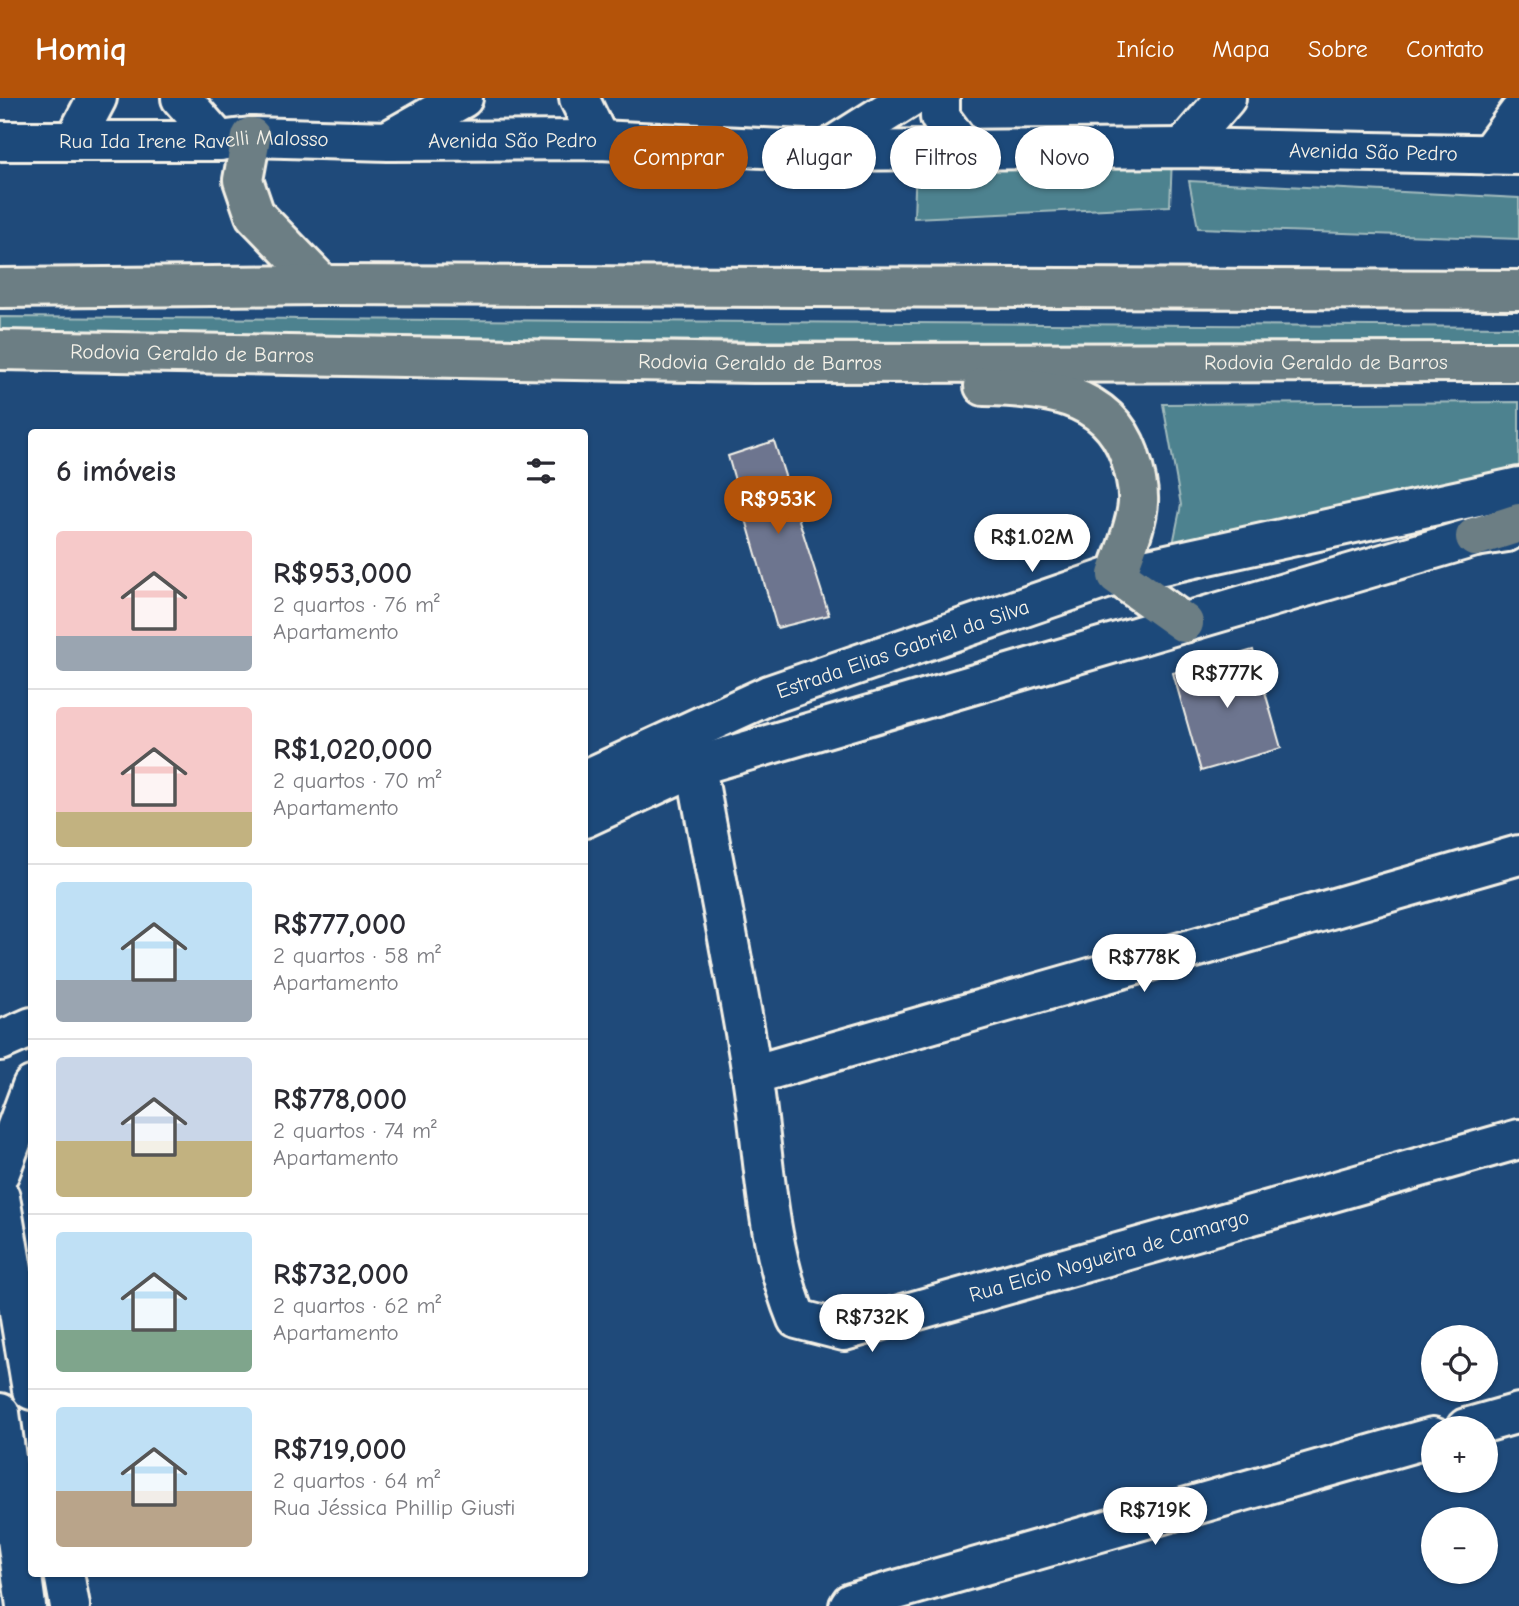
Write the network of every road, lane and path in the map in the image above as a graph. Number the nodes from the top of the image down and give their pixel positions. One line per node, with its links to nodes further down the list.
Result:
1 (97, 98): 11 (street)
2 (181, 98): 12 (street)
3 (463, 98): 15 (street)
4 (579, 98): 13 (street)
5 (909, 98): 9 (street)
6 (940, 98): 10 (street)
7 (1226, 98): 18 (street)
8 (1519, 113): 19 (street)
9 (865, 126)
10 (947, 126)
11 (76, 138): 12 (street, Rua Ida Irene Ravelli Malosso); 14 (street, Rua Ida Irene Ravelli Malosso)
12 (235, 139): 15 (street, Rua Ida Irene Ravelli Malosso); 20 (highway)
13 (599, 140): 15 (street, Avenida São Pedro); 16 (street, Avenida São Pedro)
14 (0, 141)
15 (388, 141)
16 (762, 148)
17 (1001, 148): 18 (street, Avenida São Pedro)
18 (1183, 148): 19 (street, Avenida São Pedro)
19 (1504, 155)
20 (323, 285): 21 (highway); 22 (highway)
21 (0, 288)
22 (1519, 290)
23 (0, 351): 25 (highway, Rodovia Geraldo de Barros)
24 (1519, 362): 25 (highway, Rodovia Geraldo de Barros)
25 (753, 363): 30 (highway)
26 (1519, 486): 30 (street, Estrada Elias Gabriel da Silva)
27 (1519, 523): 29 (highway)
28 (1519, 530): 29 (street)
29 (1475, 537): 31 (street)
30 (1117, 575): 31 (highway); 33 (street, Estrada Elias Gabriel da Silva)
31 (1184, 623): 32 (street)
32 (696, 766): 34 (street); 38 (street, Rua Elcio Nogueira de Camargo)
33 (588, 778)
34 (588, 816)
35 (1519, 855): 38 (street)
36 (28, 1029): 37 (street)
37 (0, 1041)
38 (752, 1075): 42 (street, Rua Elcio Nogueira de Camargo)
39 (28, 1078): 40 (street)
40 (0, 1091)
41 (28, 1097): 43 (street)
42 (1519, 1139)
43 (0, 1172)
44 (0, 1197): 45 (street)
45 (28, 1366)
46 (0, 1413): 51 (street)
47 (1519, 1413): 48 (street)
48 (1498, 1419)
49 (1421, 1440): 53 (street)
50 (65, 1577): 52 (street)
51 (26, 1606)
52 (69, 1606)
53 (849, 1606)

